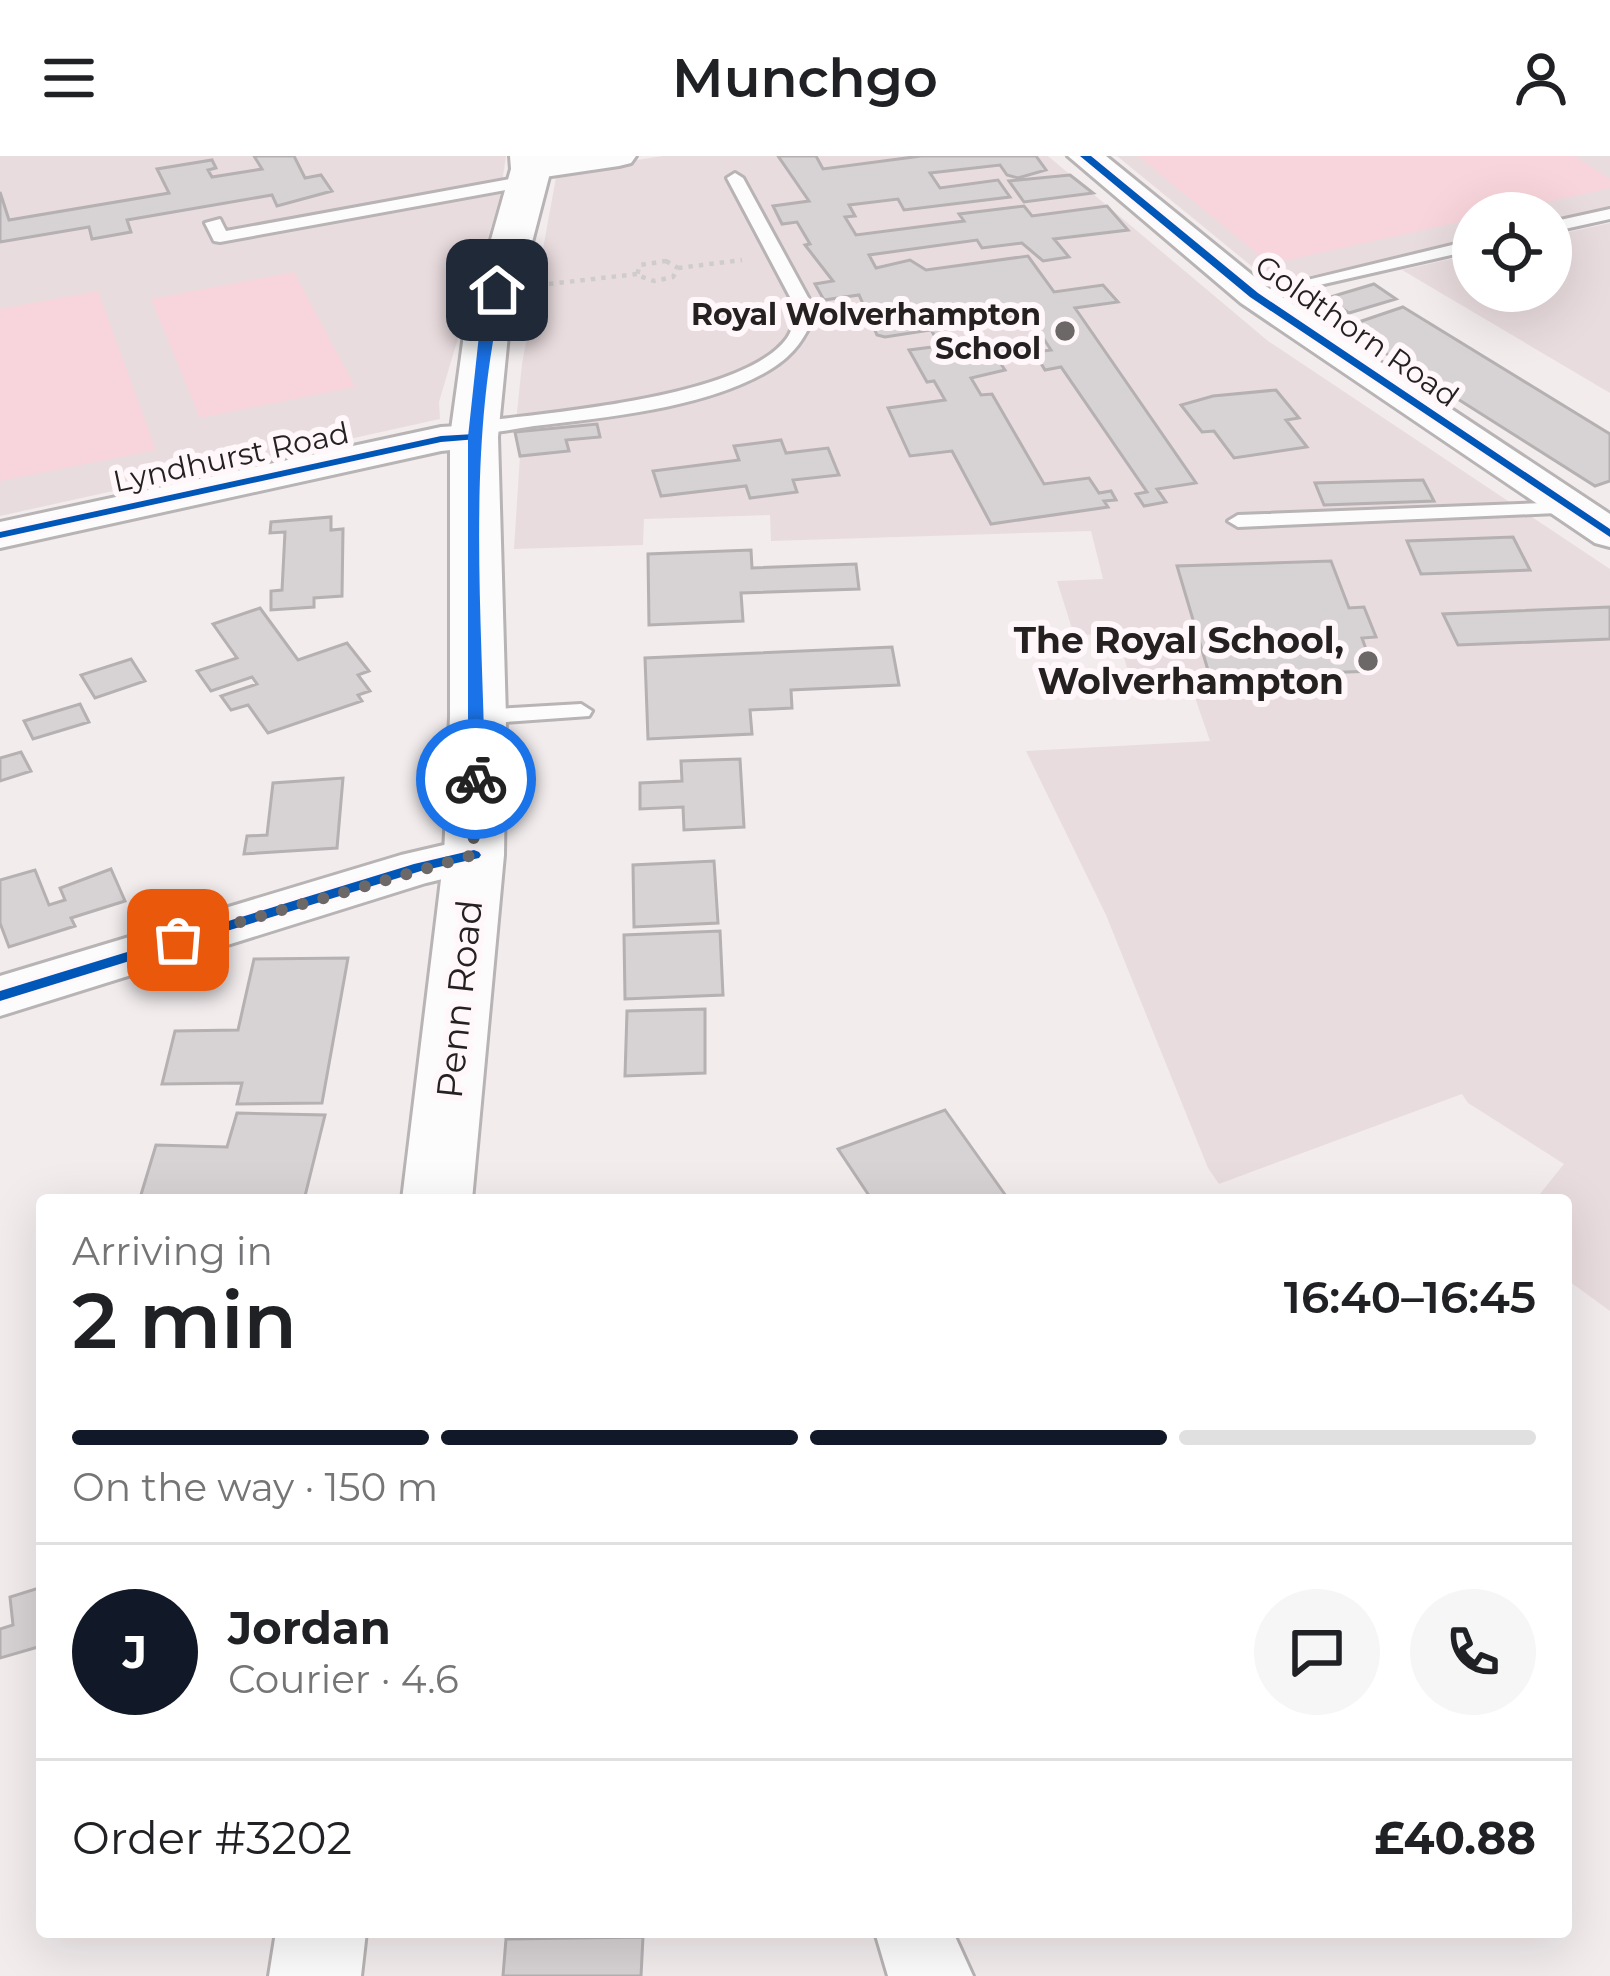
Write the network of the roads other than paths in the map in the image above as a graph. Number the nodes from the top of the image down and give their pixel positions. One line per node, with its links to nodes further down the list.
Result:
1 (619, 156): 3 (street)
2 (1085, 156): 9 (street, Goldthorn Road)
3 (529, 168): 7 (lane); 10 (highway, Penn Road)
4 (735, 178): 10 (lane)
5 (1610, 214): 6 (lane)
6 (1572, 222)
7 (214, 224)
8 (1452, 250): 9 (lane)
9 (1254, 295): 11 (street, Goldthorn Road)
10 (475, 432): 14 (street, Lyndhurst Road); 16 (highway, Penn Road)
11 (1572, 508): 12 (lane); 13 (street, Goldthorn Road)
12 (1238, 521)
13 (1610, 534)
14 (0, 535)
15 (581, 711): 16 (lane)
16 (478, 717): 17 (highway, Penn Road)
17 (473, 855): 18 (street); 19 (highway, Penn Road)
18 (0, 996)
19 (438, 1194)
20 (320, 1938): 22 (highway)
21 (915, 1938): 23 (street)
22 (315, 1976)
23 (933, 1976)

